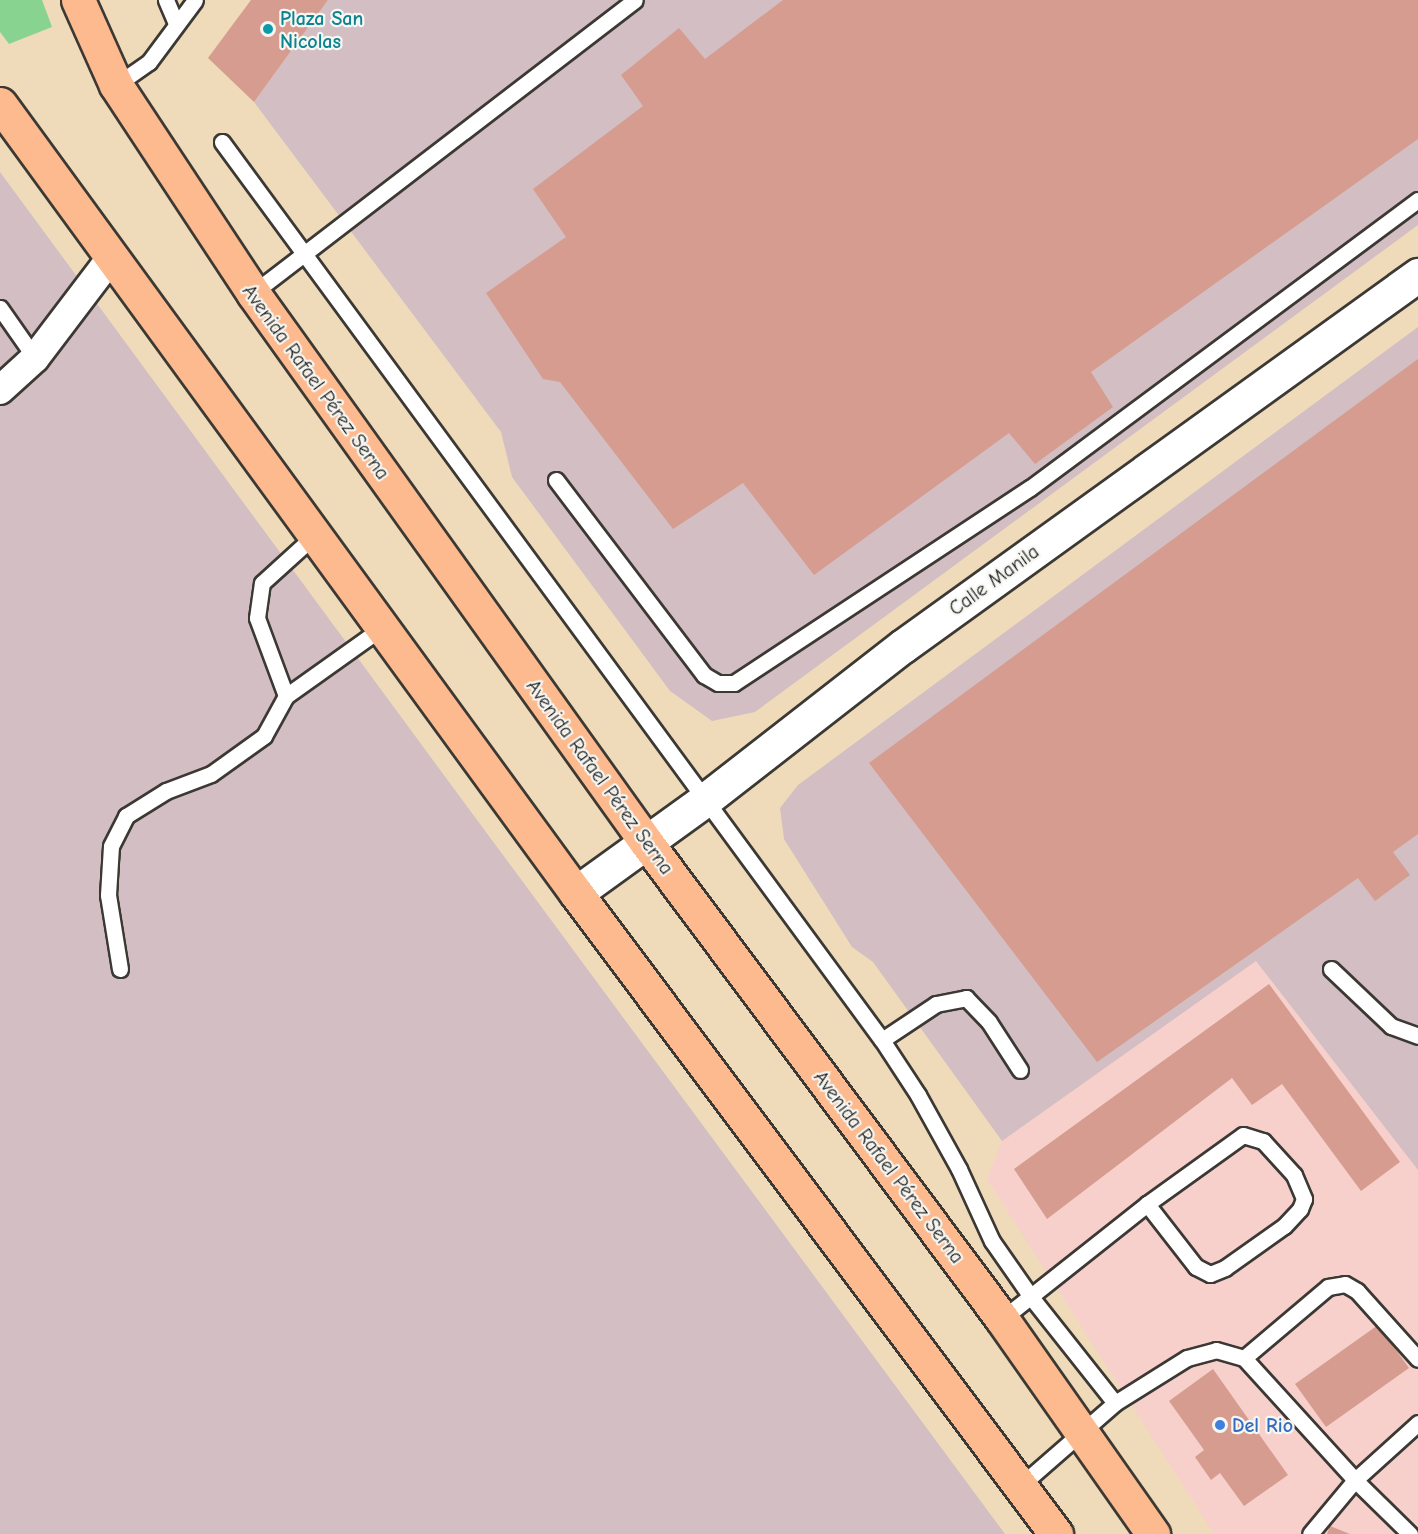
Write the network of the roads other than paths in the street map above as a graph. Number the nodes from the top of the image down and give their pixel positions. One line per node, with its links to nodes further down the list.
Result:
1 (78, 0): 6 (main road, Avenida Rafael Pérez Serna)
2 (166, 0): 5 (lane)
3 (195, 0): 5 (lane)
4 (636, 0): 10 (lane)
5 (176, 24): 6 (lane)
6 (116, 85): 13 (main road, Avenida Rafael Pérez Serna)
7 (4, 117): 11 (main road)
8 (222, 142): 10 (lane)
9 (1418, 200): 17 (lane)
10 (304, 256): 13 (lane); 21 (lane)
11 (111, 258): 15 (street); 18 (main road)
12 (1418, 275): 21 (street, Calle Manila)
13 (253, 293): 22 (main road, Avenida Rafael Pérez Serna)
14 (0, 308): 15 (lane)
15 (35, 358): 16 (street)
16 (0, 390)
17 (556, 480)
18 (315, 535): 19 (main road); 20 (lane)
19 (383, 627): 20 (lane); 23 (main road)
20 (286, 696): 24 (lane)
21 (705, 800): 22 (street, Calle Manila); 27 (lane)
22 (646, 842): 23 (street, Calle Manila); 31 (main road, Avenida Rafael Pérez Serna)
23 (576, 893): 38 (main road)
24 (120, 969)
25 (1331, 969): 26 (lane)
26 (1418, 1036)
27 (882, 1040): 28 (lane); 30 (lane)
28 (1020, 1070)
29 (1147, 1204): 29 (lane); 30 (lane)
30 (1030, 1297): 31 (lane); 34 (lane)
31 (1002, 1318): 36 (main road, Avenida Rafael Pérez Serna)
32 (1244, 1358): 33 (lane); 34 (lane); 37 (lane)
33 (1418, 1359)
34 (1115, 1403): 36 (lane)
35 (1418, 1423): 37 (lane)
36 (1081, 1434): 38 (lane); 40 (main road, Avenida Rafael Pérez Serna)
37 (1355, 1480): 41 (lane); 42 (lane)
38 (1021, 1485): 39 (main road)
39 (1056, 1534)
40 (1153, 1534)
41 (1310, 1534)
42 (1410, 1534)

